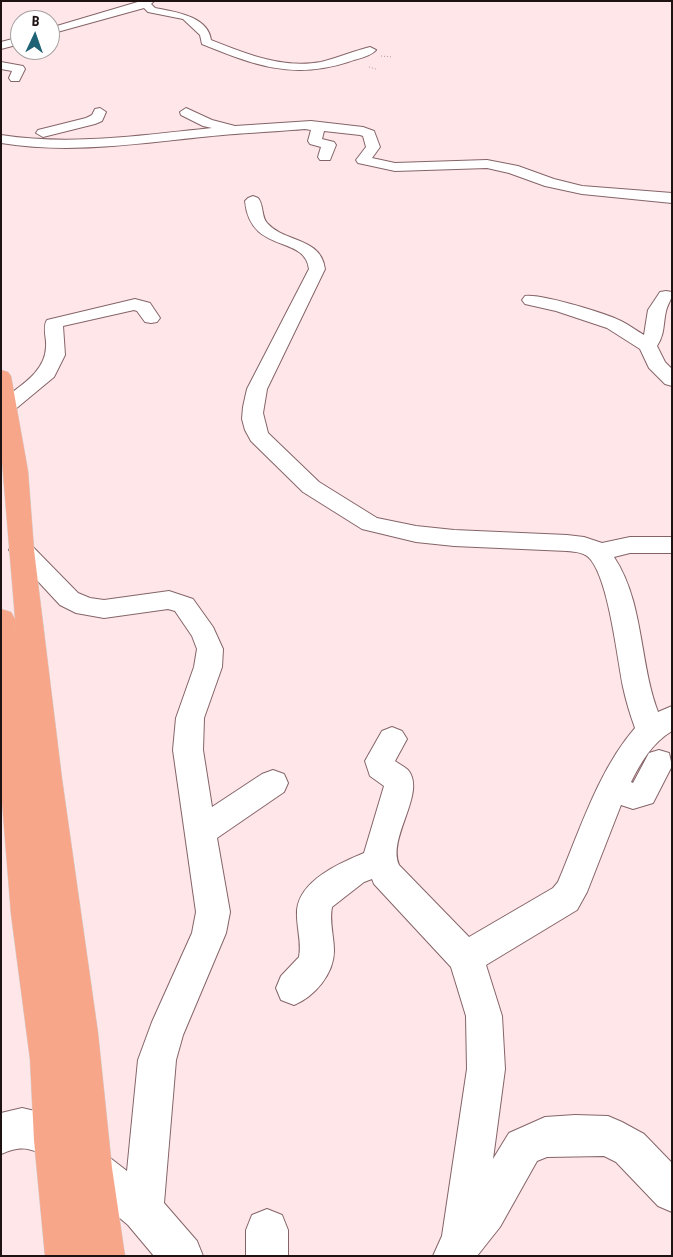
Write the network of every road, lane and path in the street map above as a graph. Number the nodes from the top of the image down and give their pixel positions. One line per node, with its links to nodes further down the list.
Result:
1 (144, 2): 2 (street); 5 (street)
2 (87, 26): 3 (street); 4 (lane)
3 (110, 26)
4 (60, 29)
5 (370, 50)
6 (1, 65): 7 (street)
7 (16, 78)
8 (100, 112): 15 (street)
9 (186, 112): 11 (street)
10 (311, 125): 11 (street); 16 (street); 18 (street)
11 (229, 130): 12 (street)
12 (140, 138): 14 (street); 15 (street)
13 (1, 139): 15 (street)
14 (163, 142)
15 (22, 144)
16 (325, 157)
17 (611, 179): 18 (street)
18 (605, 194): 19 (street)
19 (667, 194)
20 (253, 201): 32 (lane)
21 (561, 293): 25 (street)
22 (666, 296): 26 (street)
23 (532, 300): 25 (street)
24 (151, 318): 29 (street)
25 (607, 321): 26 (street)
26 (648, 346): 28 (street)
27 (1, 376): 29 (highway)
28 (672, 380)
29 (6, 407): 31 (highway)
30 (672, 545): 32 (street)
31 (21, 550): 39 (street); 45 (highway)
32 (599, 552): 34 (lane)
33 (1, 619): 44 (highway)
34 (661, 724): 38 (street)
35 (392, 738): 40 (street)
36 (659, 762): 38 (street)
37 (273, 783): 39 (street)
38 (613, 788): 41 (street)
39 (202, 831): 47 (street)
40 (380, 861): 41 (street); 42 (street)
41 (466, 958): 48 (street)
42 (294, 988)
43 (1, 1134): 44 (street)
44 (55, 1140): 49 (highway)
45 (91, 1168): 47 (street); 50 (highway)
46 (672, 1192): 48 (street)
47 (143, 1210): 51 (street)
48 (458, 1248)
49 (67, 1256)
50 (103, 1256)
51 (182, 1256)

